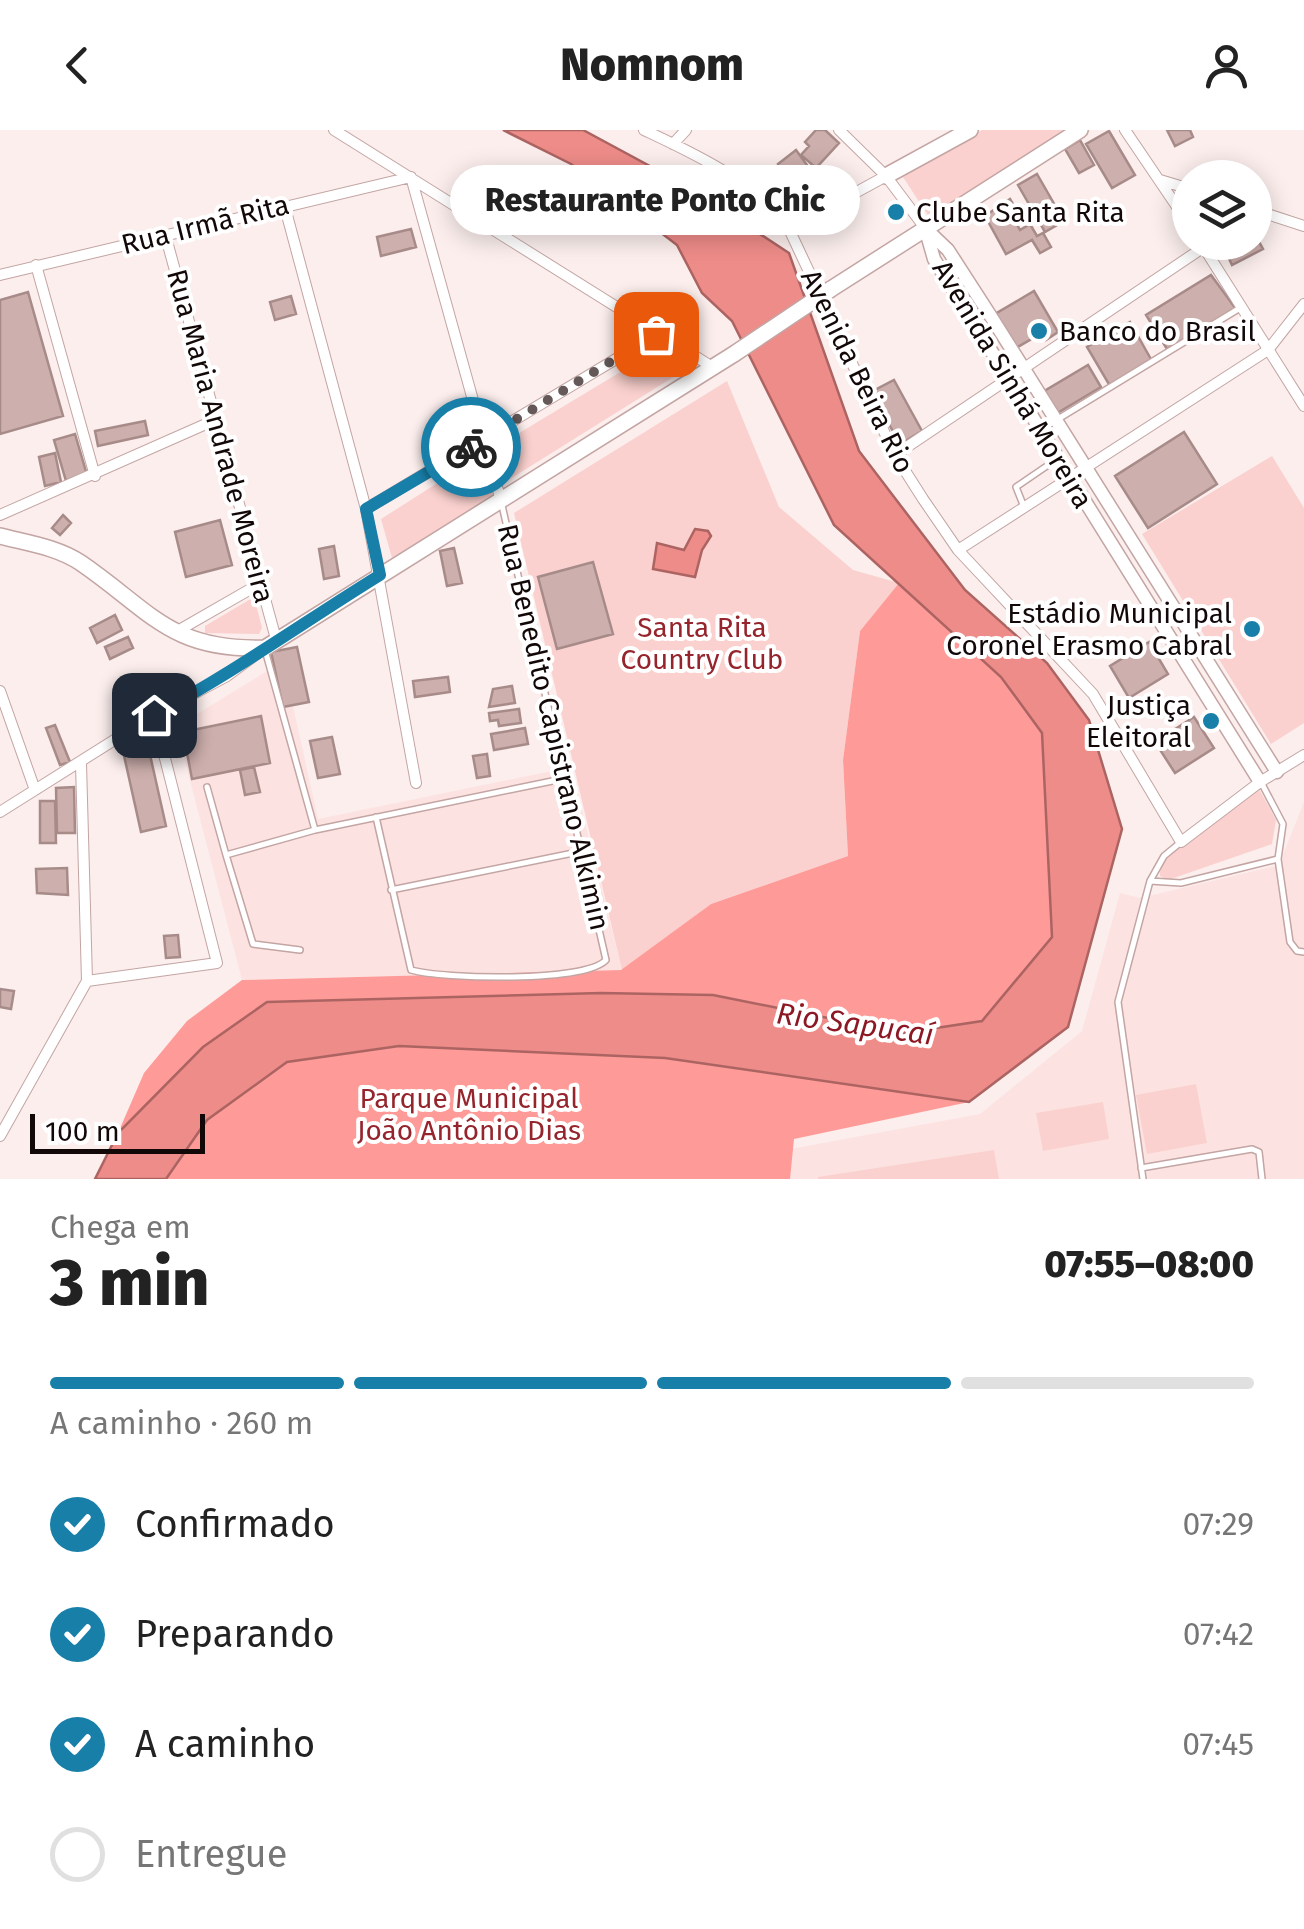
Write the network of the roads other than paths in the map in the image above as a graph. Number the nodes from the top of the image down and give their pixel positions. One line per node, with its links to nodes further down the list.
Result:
1 (334, 130): 10 (street)
2 (644, 130): 8 (street, Avenida Beira Rio)
3 (686, 130): 8 (street)
4 (838, 130): 9 (street)
5 (970, 130): 9 (main road)
6 (1080, 130): 17 (main road)
7 (1125, 130): 11 (street)
8 (673, 144): 18 (street, Avenida Beira Rio)
9 (886, 176): 17 (street); 18 (street)
10 (411, 177): 14 (street, Rua Irmã Rita); 26 (street); 35 (street)
11 (1159, 179): 12 (street); 13 (street)
12 (1172, 183)
13 (1172, 199)
14 (284, 204): 19 (street, Rua Irmã Rita); 43 (street)
15 (1272, 216): 16 (street)
16 (1304, 226)
17 (926, 228): 28 (main road, bridge); 29 (street, Avenida Sinhá Moreira); 30 (street, Avenida Sinhá Moreira)
18 (789, 229): 36 (street, Avenida Beira Rio)
19 (165, 234): 22 (street, Rua Irmã Rita); 32 (street, Rua Maria Andrade Moreira)
20 (1181, 260): 29 (street)
21 (1212, 260): 25 (street)
22 (36, 266): 23 (street, Rua Irmã Rita); 39 (street)
23 (0, 275)
24 (1304, 304): 27 (street)
25 (1243, 306): 27 (street); 33 (lane)
26 (656, 334): 28 (street); 35 (street)
27 (1268, 350): 31 (street); 38 (street)
28 (714, 368): 41 (main road)
29 (1023, 370): 30 (street); 33 (street, Avenida Sinhá Moreira)
30 (1008, 379): 34 (street, Avenida Sinhá Moreira); 36 (street)
31 (1304, 406)
32 (215, 420): 39 (street); 50 (street, Rua Maria Andrade Moreira)
33 (1055, 420): 34 (lane); 38 (street, Avenida Sinhá Moreira)
34 (1039, 430): 37 (street, Avenida Sinhá Moreira)
35 (486, 438): 41 (street); 43 (street)
36 (895, 455): 47 (street, Avenida Beira Rio)
37 (1057, 458): 40 (street, Avenida Sinhá Moreira); 42 (lane)
38 (1083, 466): 40 (street); 46 (street, Avenida Sinhá Moreira)
39 (94, 476): 44 (street)
40 (1067, 476): 42 (street); 48 (street, Avenida Sinhá Moreira)
41 (501, 500): 49 (main road); 60 (lane, Rua Benedito Capistrano Alkimin)
42 (1024, 507): 47 (street)
43 (366, 509): 49 (street)
44 (0, 515)
45 (0, 536): 51 (main road)
46 (1132, 546): 48 (street); 59 (street, Avenida Sinhá Moreira)
47 (958, 550): 68 (street, Avenida Beira Rio)
48 (1118, 556): 61 (street, Avenida Sinhá Moreira)
49 (380, 575): 52 (main road); 62 (street)
50 (262, 584): 51 (street); 52 (street, Rua Maria Andrade Moreira)
51 (173, 634): 52 (main road)
52 (270, 644): 54 (street); 67 (lane, Rua Maria Andrade Moreira)
53 (0, 691): 55 (street)
54 (154, 715): 58 (street); 76 (street)
55 (15, 730): 56 (street); 64 (street)
56 (0, 739)
57 (1304, 755): 59 (street)
58 (82, 764): 64 (street); 76 (street)
59 (1278, 772): 61 (street)
60 (567, 778): 66 (lane); 69 (lane, Rua Benedito Capistrano Alkimin)
61 (1260, 782): 68 (street); 71 (lane)
62 (416, 784)
63 (207, 787): 70 (lane)
64 (35, 790): 65 (street)
65 (0, 812)
66 (376, 817): 67 (lane); 73 (lane)
67 (315, 830): 70 (lane)
68 (1181, 842): 72 (lane)
69 (583, 850): 73 (lane); 73 (lane, Rua Benedito Capistrano Alkimin)
70 (226, 855): 74 (lane)
71 (1278, 859): 72 (lane); 75 (lane)
72 (1150, 881): 78 (lane)
73 (391, 890)
74 (300, 950)
75 (1304, 952)
76 (87, 982): 77 (street)
77 (0, 1136)
78 (1141, 1168): 79 (lane); 80 (lane)
79 (1143, 1179)
80 (1262, 1179)

